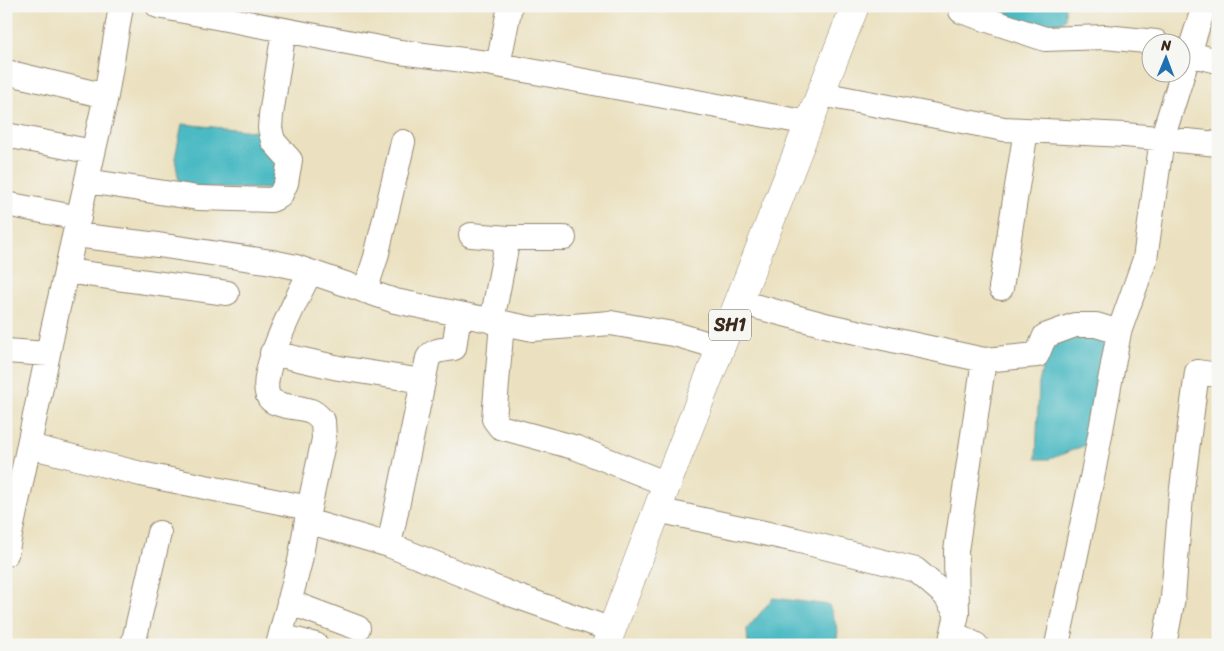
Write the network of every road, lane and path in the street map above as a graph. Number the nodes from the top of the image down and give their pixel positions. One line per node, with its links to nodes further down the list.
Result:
1 (121, 6): 16 (street)
2 (158, 6): 7 (street)
3 (510, 6): 12 (street)
4 (855, 6): 15 (main road, SH1)
5 (1204, 6): 8 (street)
6 (962, 11): 9 (street)
7 (284, 30): 12 (street); 24 (street)
8 (1192, 36)
9 (1142, 41)
10 (1192, 51): 11 (street)
11 (1218, 61)
12 (498, 65): 17 (street)
13 (6, 72): 16 (street)
14 (1178, 82): 20 (street)
15 (821, 94): 17 (main road, SH1); 18 (street)
16 (106, 96): 23 (street)
17 (809, 123): 35 (main road, SH1)
18 (1026, 130): 20 (street); 32 (street)
19 (6, 135): 23 (street)
20 (1162, 139): 22 (street); 38 (street)
21 (403, 142): 33 (street)
22 (1218, 144)
23 (93, 152): 24 (street)
24 (87, 181): 26 (street)
25 (6, 204): 26 (street)
26 (77, 226): 30 (street); 31 (street)
27 (472, 235): 28 (street)
28 (508, 238): 29 (street); 37 (street)
29 (564, 238)
30 (66, 271): 34 (street); 42 (street)
31 (310, 272): 33 (street); 41 (street)
32 (1001, 288)
33 (365, 291): 36 (street)
34 (227, 293)
35 (739, 302): 39 (main road, SH1); 43 (street)
36 (459, 314): 37 (street); 45 (street)
37 (497, 322): 39 (street); 47 (street)
38 (1119, 332): 43 (street); 61 (street)
39 (722, 348): 47 (main road, SH1)
40 (6, 351): 42 (street)
41 (272, 353): 45 (street); 49 (street)
42 (48, 354): 46 (street)
43 (984, 360): 55 (street)
44 (1218, 375): 62 (street)
45 (423, 382): 51 (street)
46 (29, 446): 49 (street); 52 (street)
47 (667, 484): 48 (main road, SH1)
48 (657, 510): 55 (street); 56 (main road, SH1)
49 (308, 514): 51 (street); 53 (street)
50 (160, 533): 58 (street)
51 (389, 545): 56 (street)
52 (6, 554)
53 (289, 602): 54 (street); 57 (street)
54 (358, 628)
55 (953, 630): 60 (street)
56 (609, 637)
57 (280, 640): 59 (street)
58 (133, 645)
59 (316, 645)
60 (976, 645)
61 (1056, 645)
62 (1164, 645)

